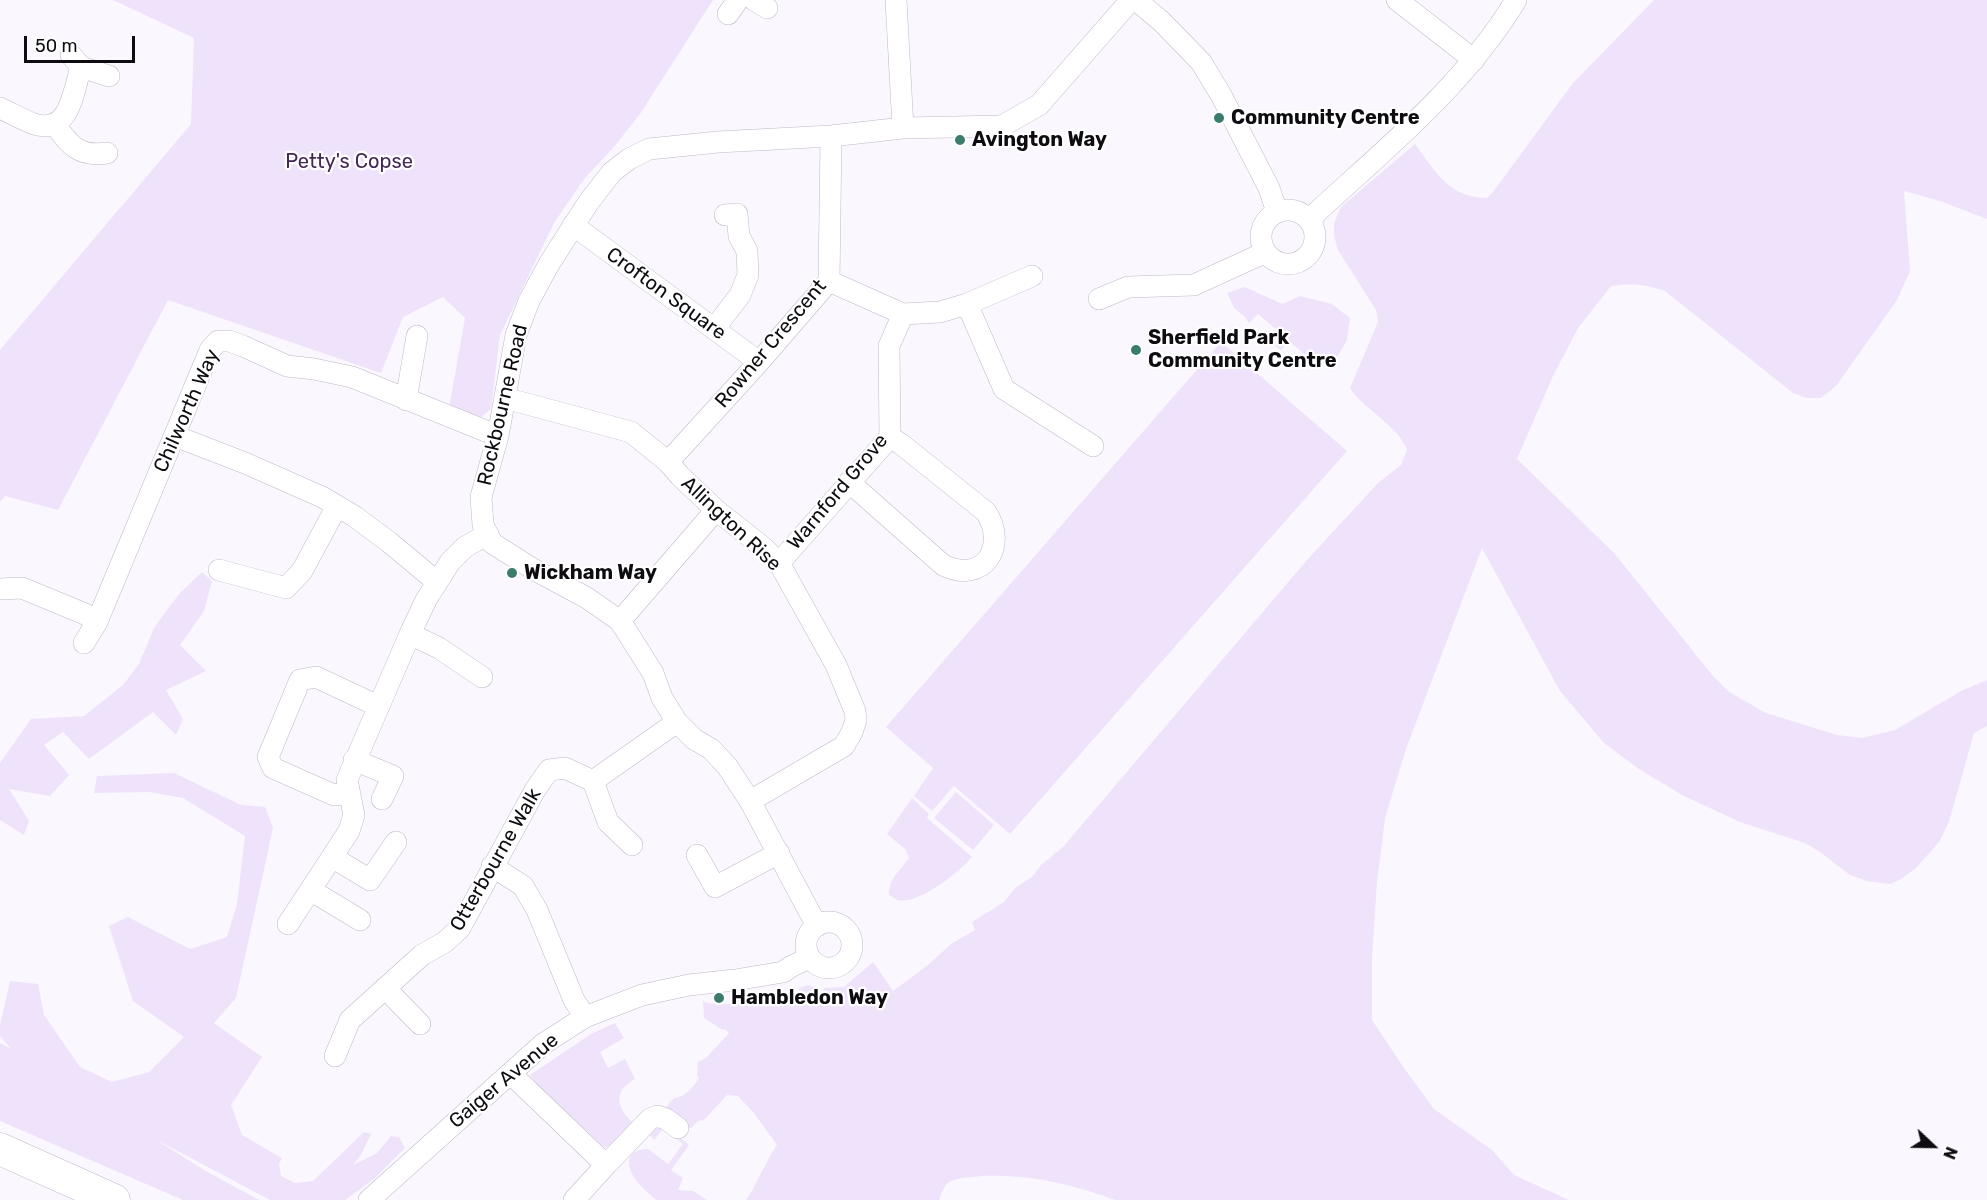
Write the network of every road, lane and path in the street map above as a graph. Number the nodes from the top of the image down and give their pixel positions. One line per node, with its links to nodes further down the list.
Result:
1 (896, 0): 10 (street)
2 (1131, 0): 10 (street, Rockbourne Road)
3 (1136, 0): 13 (street)
4 (1397, 0): 6 (street)
5 (1516, 0): 6 (street)
6 (1474, 60): 15 (street)
7 (109, 76): 9 (street)
8 (0, 108): 9 (street)
9 (55, 124): 12 (street)
10 (903, 128): 11 (street, Rockbourne Road)
11 (831, 136): 16 (street, Rockbourne Road); 19 (street, Rowner Crescent)
12 (107, 153)
13 (1277, 212): 15 (street); 17 (street)
14 (725, 215): 23 (street)
15 (1310, 221): 17 (street)
16 (573, 225): 23 (street, Crofton Square); 26 (street, Rockbourne Road)
17 (1266, 252): 20 (street)
18 (1032, 276): 21 (street)
19 (829, 281): 22 (street); 25 (street, Rowner Crescent)
20 (1099, 299)
21 (968, 304): 22 (street); 31 (street)
22 (903, 314): 30 (street, Warnford Grove)
23 (714, 329): 25 (street, Crofton Square)
24 (417, 336): 27 (street)
25 (759, 362): 32 (street, Rowner Crescent)
26 (505, 398): 29 (street, Rockbourne Road); 32 (street, Allington Rise)
27 (406, 400): 28 (street, Chilworth Way); 29 (street, Chilworth Way)
28 (175, 436): 34 (street); 42 (street, Chilworth Way)
29 (498, 436): 36 (street, Rockbourne Road)
30 (890, 437): 33 (street, Warnford Grove); 33 (street)
31 (1094, 447)
32 (668, 462): 35 (street, Allington Rise)
33 (849, 482): 37 (street, Warnford Grove)
34 (337, 506): 38 (street); 39 (street)
35 (716, 510): 37 (street, Allington Rise); 41 (street)
36 (488, 534): 39 (street); 41 (street)
37 (779, 563): 52 (street, Allington Rise)
38 (219, 570)
39 (437, 582): 43 (street)
40 (0, 589): 42 (street)
41 (620, 621): 47 (street)
42 (97, 622): 44 (street, Chilworth Way)
43 (410, 634): 45 (street); 46 (street)
44 (84, 643)
45 (482, 677)
46 (378, 706): 48 (street); 50 (street)
47 (678, 722): 49 (street); 52 (street)
48 (354, 760): 50 (street); 51 (street)
49 (592, 781): 54 (street); 58 (street, Otterbourne Walk)
50 (349, 794): 57 (street)
51 (382, 799)
52 (750, 801): 55 (street)
53 (396, 842): 57 (street)
54 (632, 845)
55 (779, 853): 56 (street); 62 (street)
56 (697, 855)
57 (332, 857): 59 (street)
58 (492, 866): 64 (street, Otterbourne Walk); 65 (street)
59 (312, 891): 60 (street); 61 (street)
60 (360, 920)
61 (288, 924)
62 (817, 926): 63 (street); 63 (street)
63 (809, 958): 65 (street, Gaiger Avenue)
64 (385, 988): 66 (street); 67 (street, Otterbourne Walk)
65 (585, 1017): 68 (street, Gaiger Avenue)
66 (422, 1023)
67 (335, 1056)
68 (511, 1074): 71 (street); 72 (street, Gaiger Avenue)
69 (678, 1128): 71 (street)
70 (0, 1149): 73 (highway)
71 (606, 1165): 75 (street)
72 (384, 1193): 74 (street, Gaiger Avenue)
73 (114, 1200)
74 (369, 1200)
75 (574, 1200)

